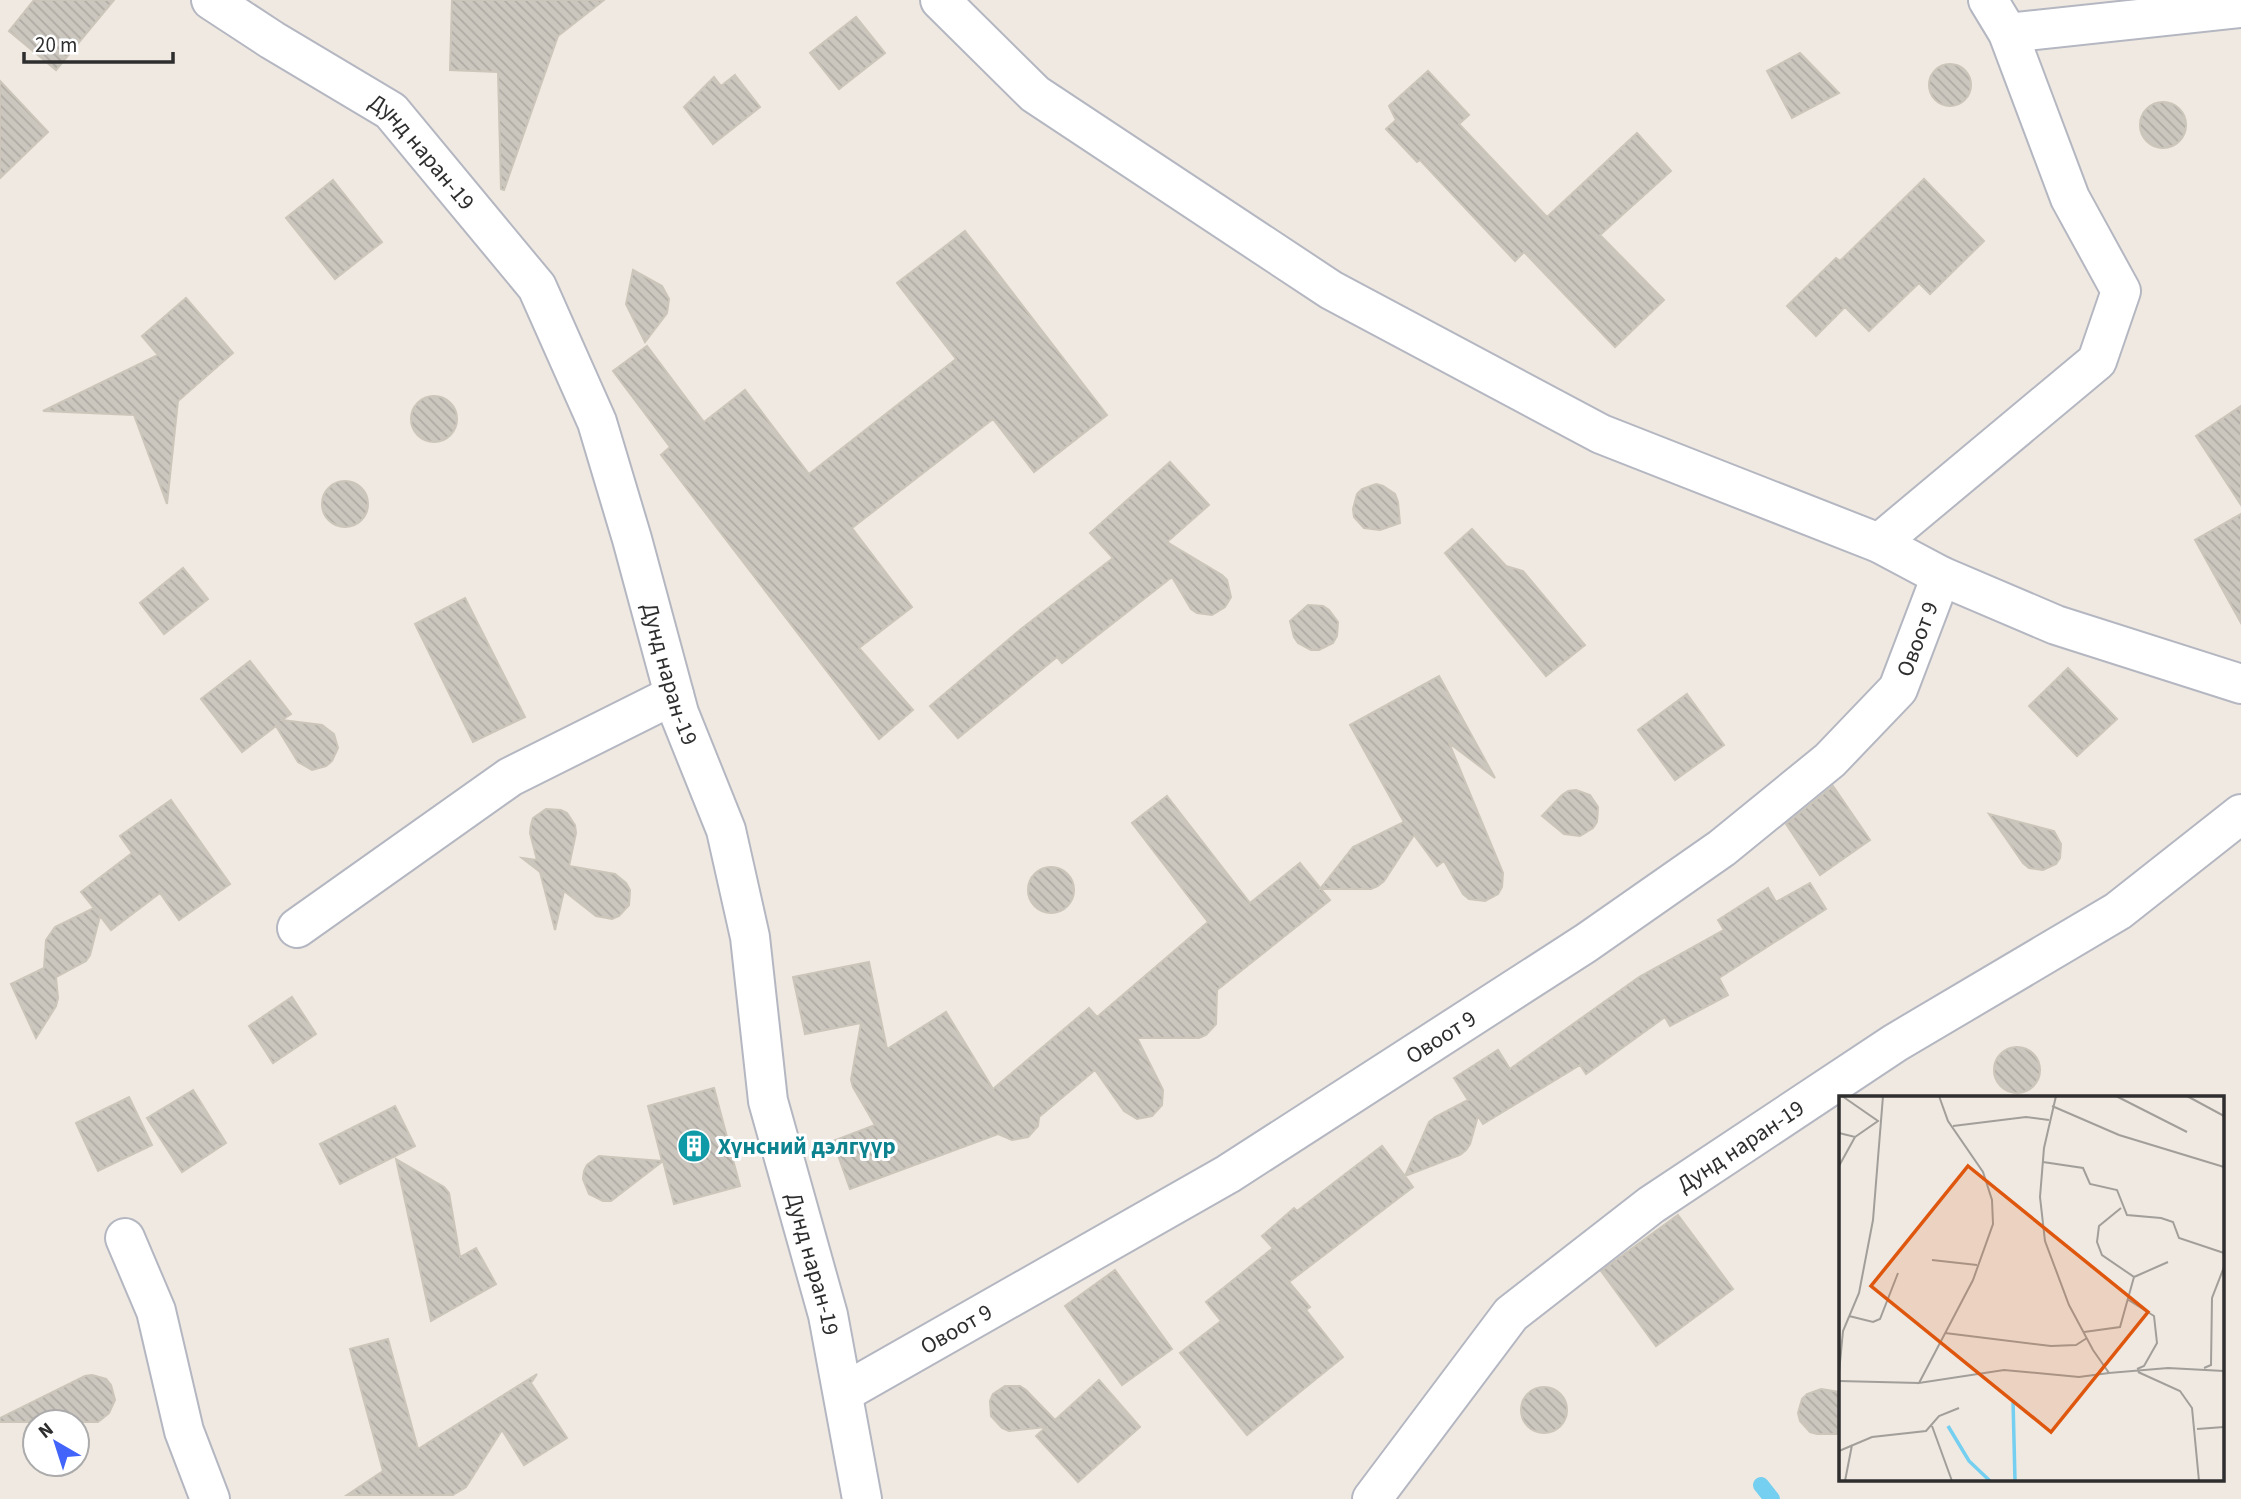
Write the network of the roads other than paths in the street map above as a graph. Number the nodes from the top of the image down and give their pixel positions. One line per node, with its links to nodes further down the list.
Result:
1 (211, 0): 9 (street, Дунд наран-19)
2 (940, 0): 6 (street)
3 (1988, 0): 5 (street)
4 (2241, 8): 5 (street)
5 (2008, 33): 6 (street)
6 (1879, 543): 7 (street)
7 (1941, 576): 8 (street); 13 (street, Овоот 9)
8 (2241, 684)
9 (674, 695): 11 (street); 13 (street, Дунд наран-19)
10 (2241, 814): 16 (street, Дунд наран-19)
11 (297, 928)
12 (125, 1238): 14 (street)
13 (843, 1393): 15 (street, Дунд наран-19)
14 (210, 1499)
15 (862, 1499)
16 (1372, 1499)

